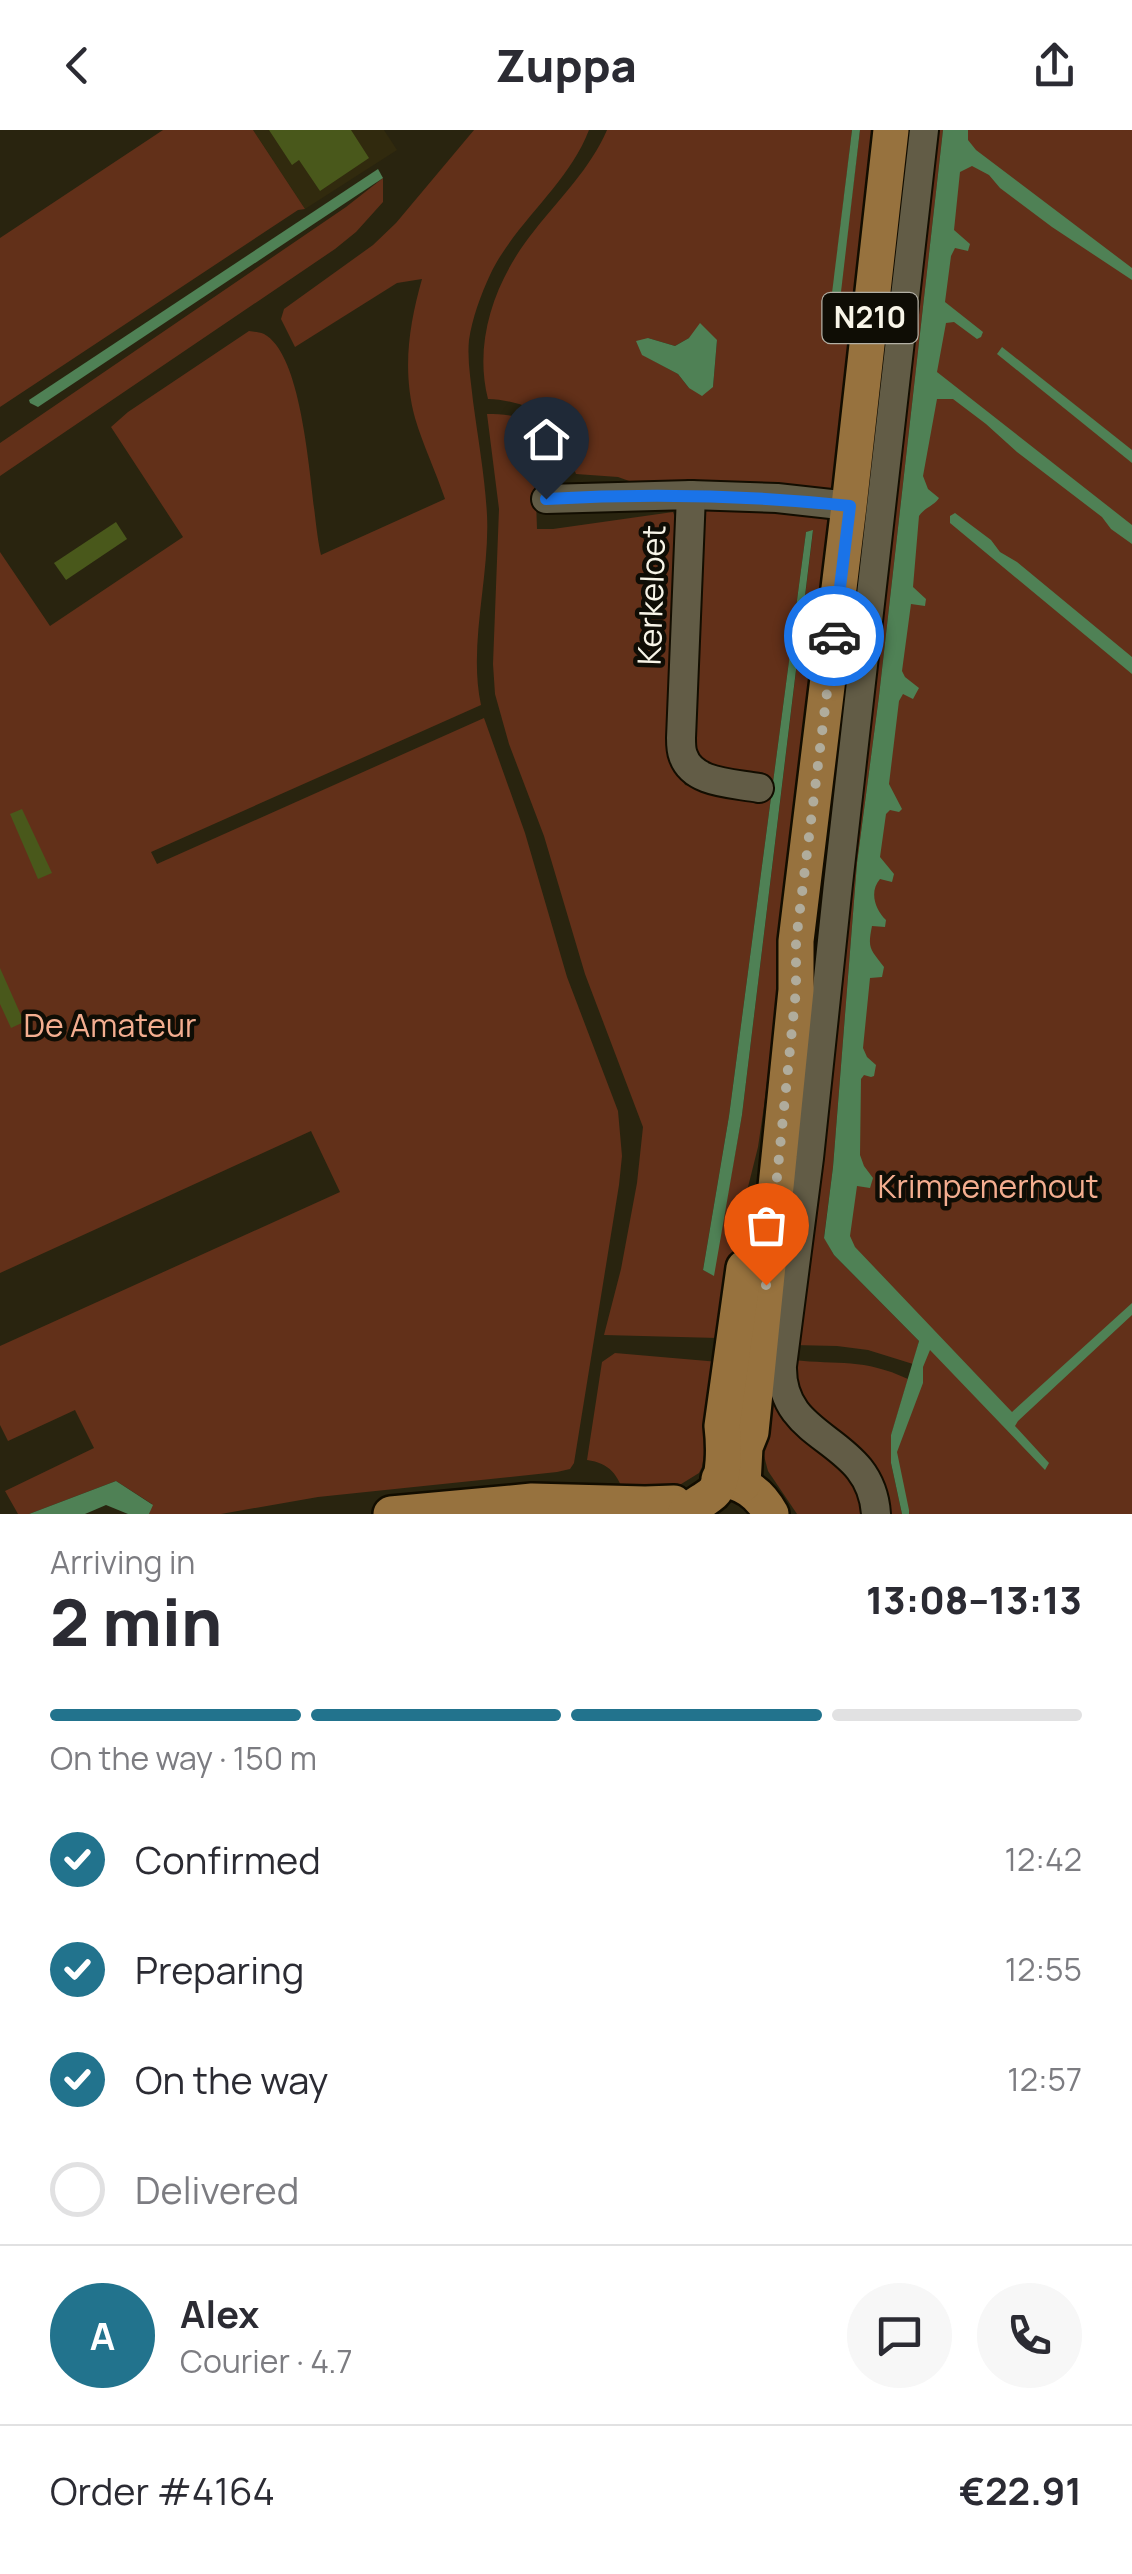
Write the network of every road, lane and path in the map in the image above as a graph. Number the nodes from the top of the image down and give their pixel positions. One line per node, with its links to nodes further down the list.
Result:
1 (891, 130): 5 (main road, N210)
2 (924, 130): 12 (street)
3 (690, 495): 4 (street, Kerkeloet); 5 (street); 6 (street, Kerkeloet)
4 (546, 499)
5 (850, 506): 7 (main road, N210)
6 (759, 788)
7 (736, 1429): 8 (main road, N210); 8 (main road, N210)
8 (740, 1488): 9 (main road); 11 (main road, N210)
9 (675, 1510): 10 (main road)
10 (391, 1514)
11 (786, 1514)
12 (876, 1514)

